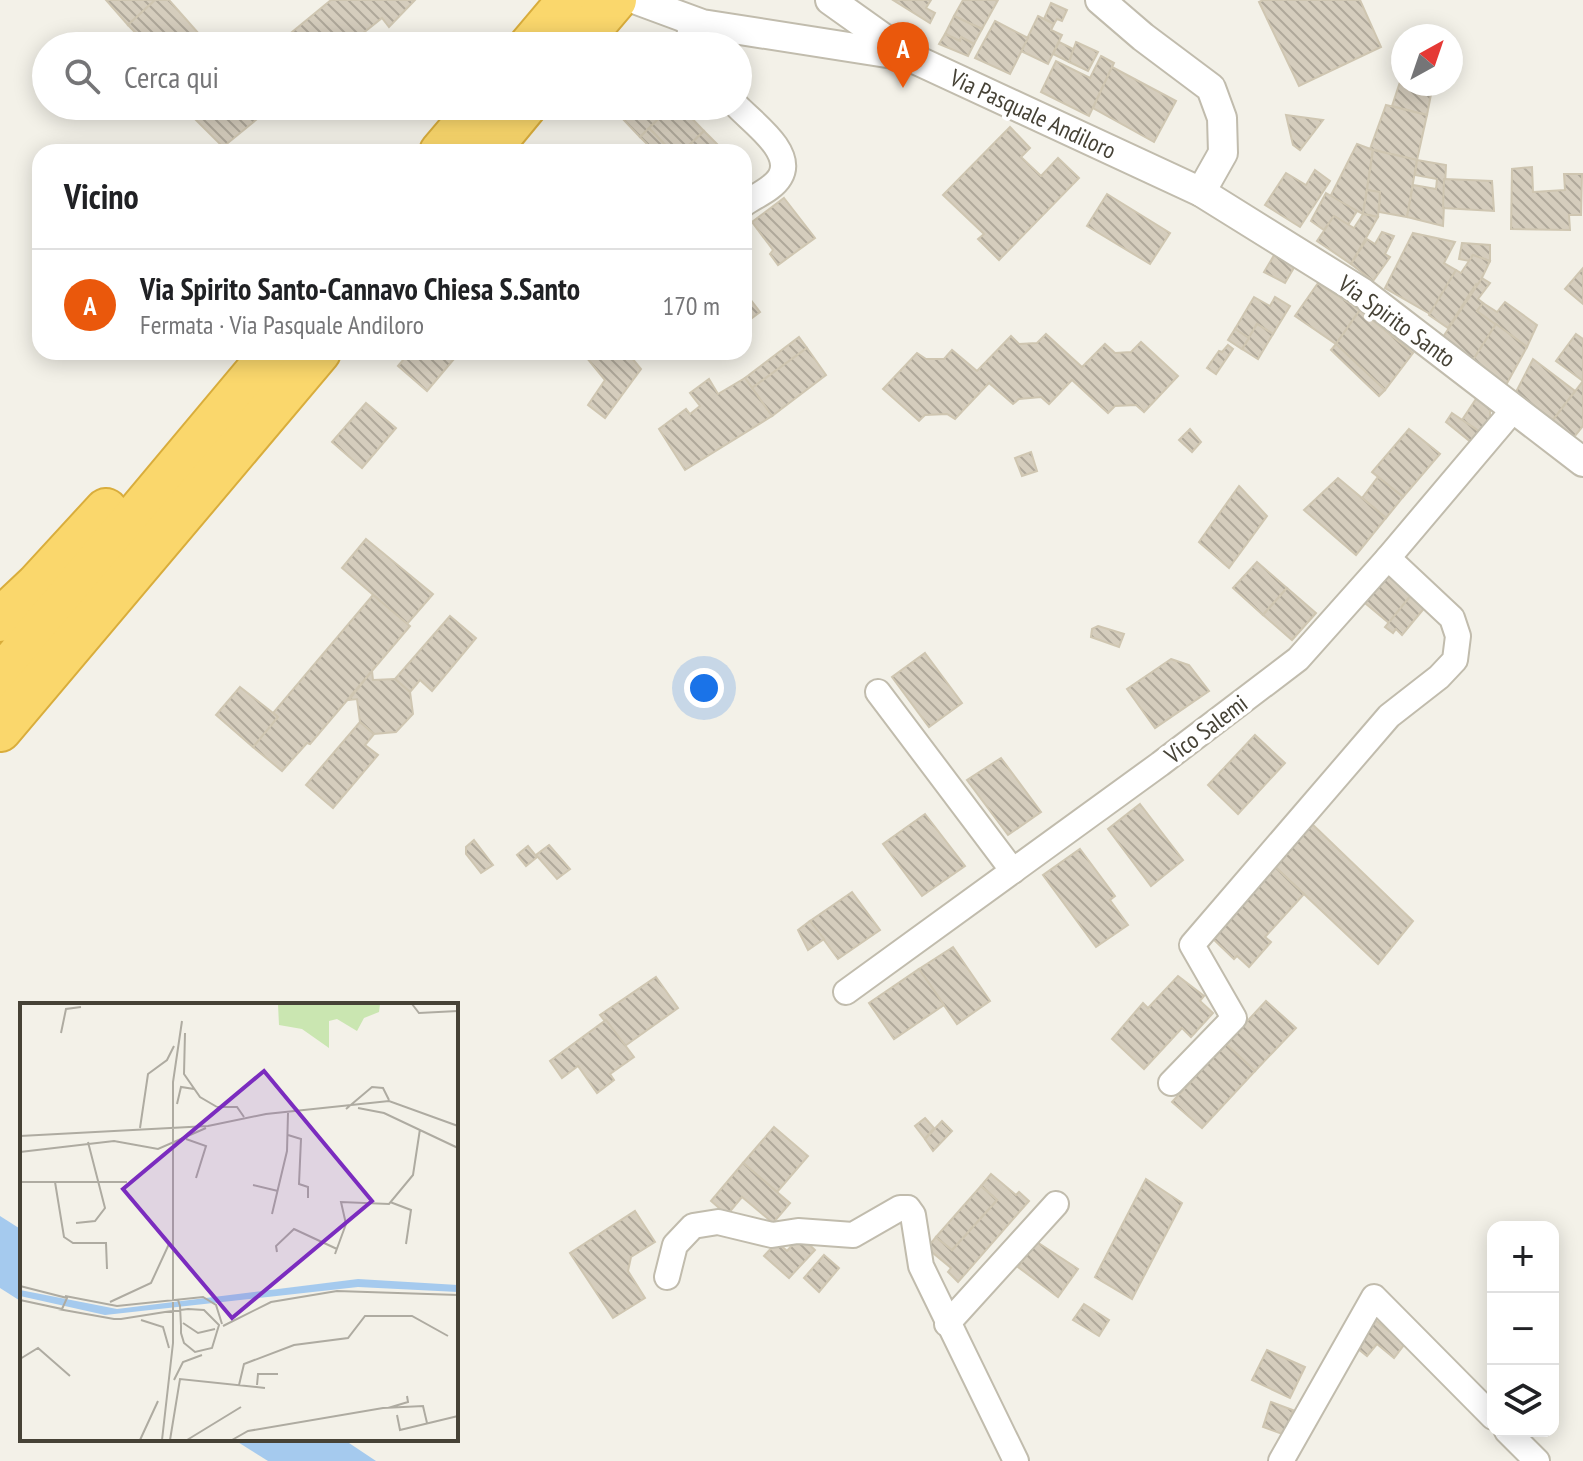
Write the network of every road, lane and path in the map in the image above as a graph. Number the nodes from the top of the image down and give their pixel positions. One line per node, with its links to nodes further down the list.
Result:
1 (569, 0): 6 (highway)
2 (615, 0): 7 (highway)
3 (637, 0): 8 (street)
4 (830, 0): 11 (street, Via Pasquale Andiloro)
5 (1100, 0): 17 (street)
6 (542, 32)
7 (588, 32)
8 (690, 32): 9 (street)
9 (752, 32)
10 (752, 32): 11 (street)
11 (910, 57): 17 (street, Via Pasquale Andiloro)
12 (468, 120): 15 (highway)
13 (513, 120): 16 (highway)
14 (750, 120): 18 (street)
15 (448, 144)
16 (494, 144)
17 (1201, 192): 22 (street, Via Spirito Santo)
18 (752, 199)
19 (265, 360): 25 (highway)
20 (267, 360): 26 (highway)
21 (312, 360): 28 (highway)
22 (1514, 409): 23 (street, Via Spirito Santo); 24 (street, Vico Salemi)
23 (1583, 462)
24 (1388, 558): 29 (street, Vico Salemi); 31 (street)
25 (0, 620)
26 (0, 678)
27 (878, 692): 29 (street)
28 (0, 730)
29 (1013, 871): 30 (street, Vico Salemi)
30 (846, 992)
31 (1171, 1083)
32 (1056, 1204): 34 (street)
33 (667, 1277): 34 (street)
34 (947, 1324): 37 (street)
35 (1487, 1411): 38 (street)
36 (1513, 1437): 39 (street)
37 (1016, 1461)
38 (1281, 1461)
39 (1537, 1461)

